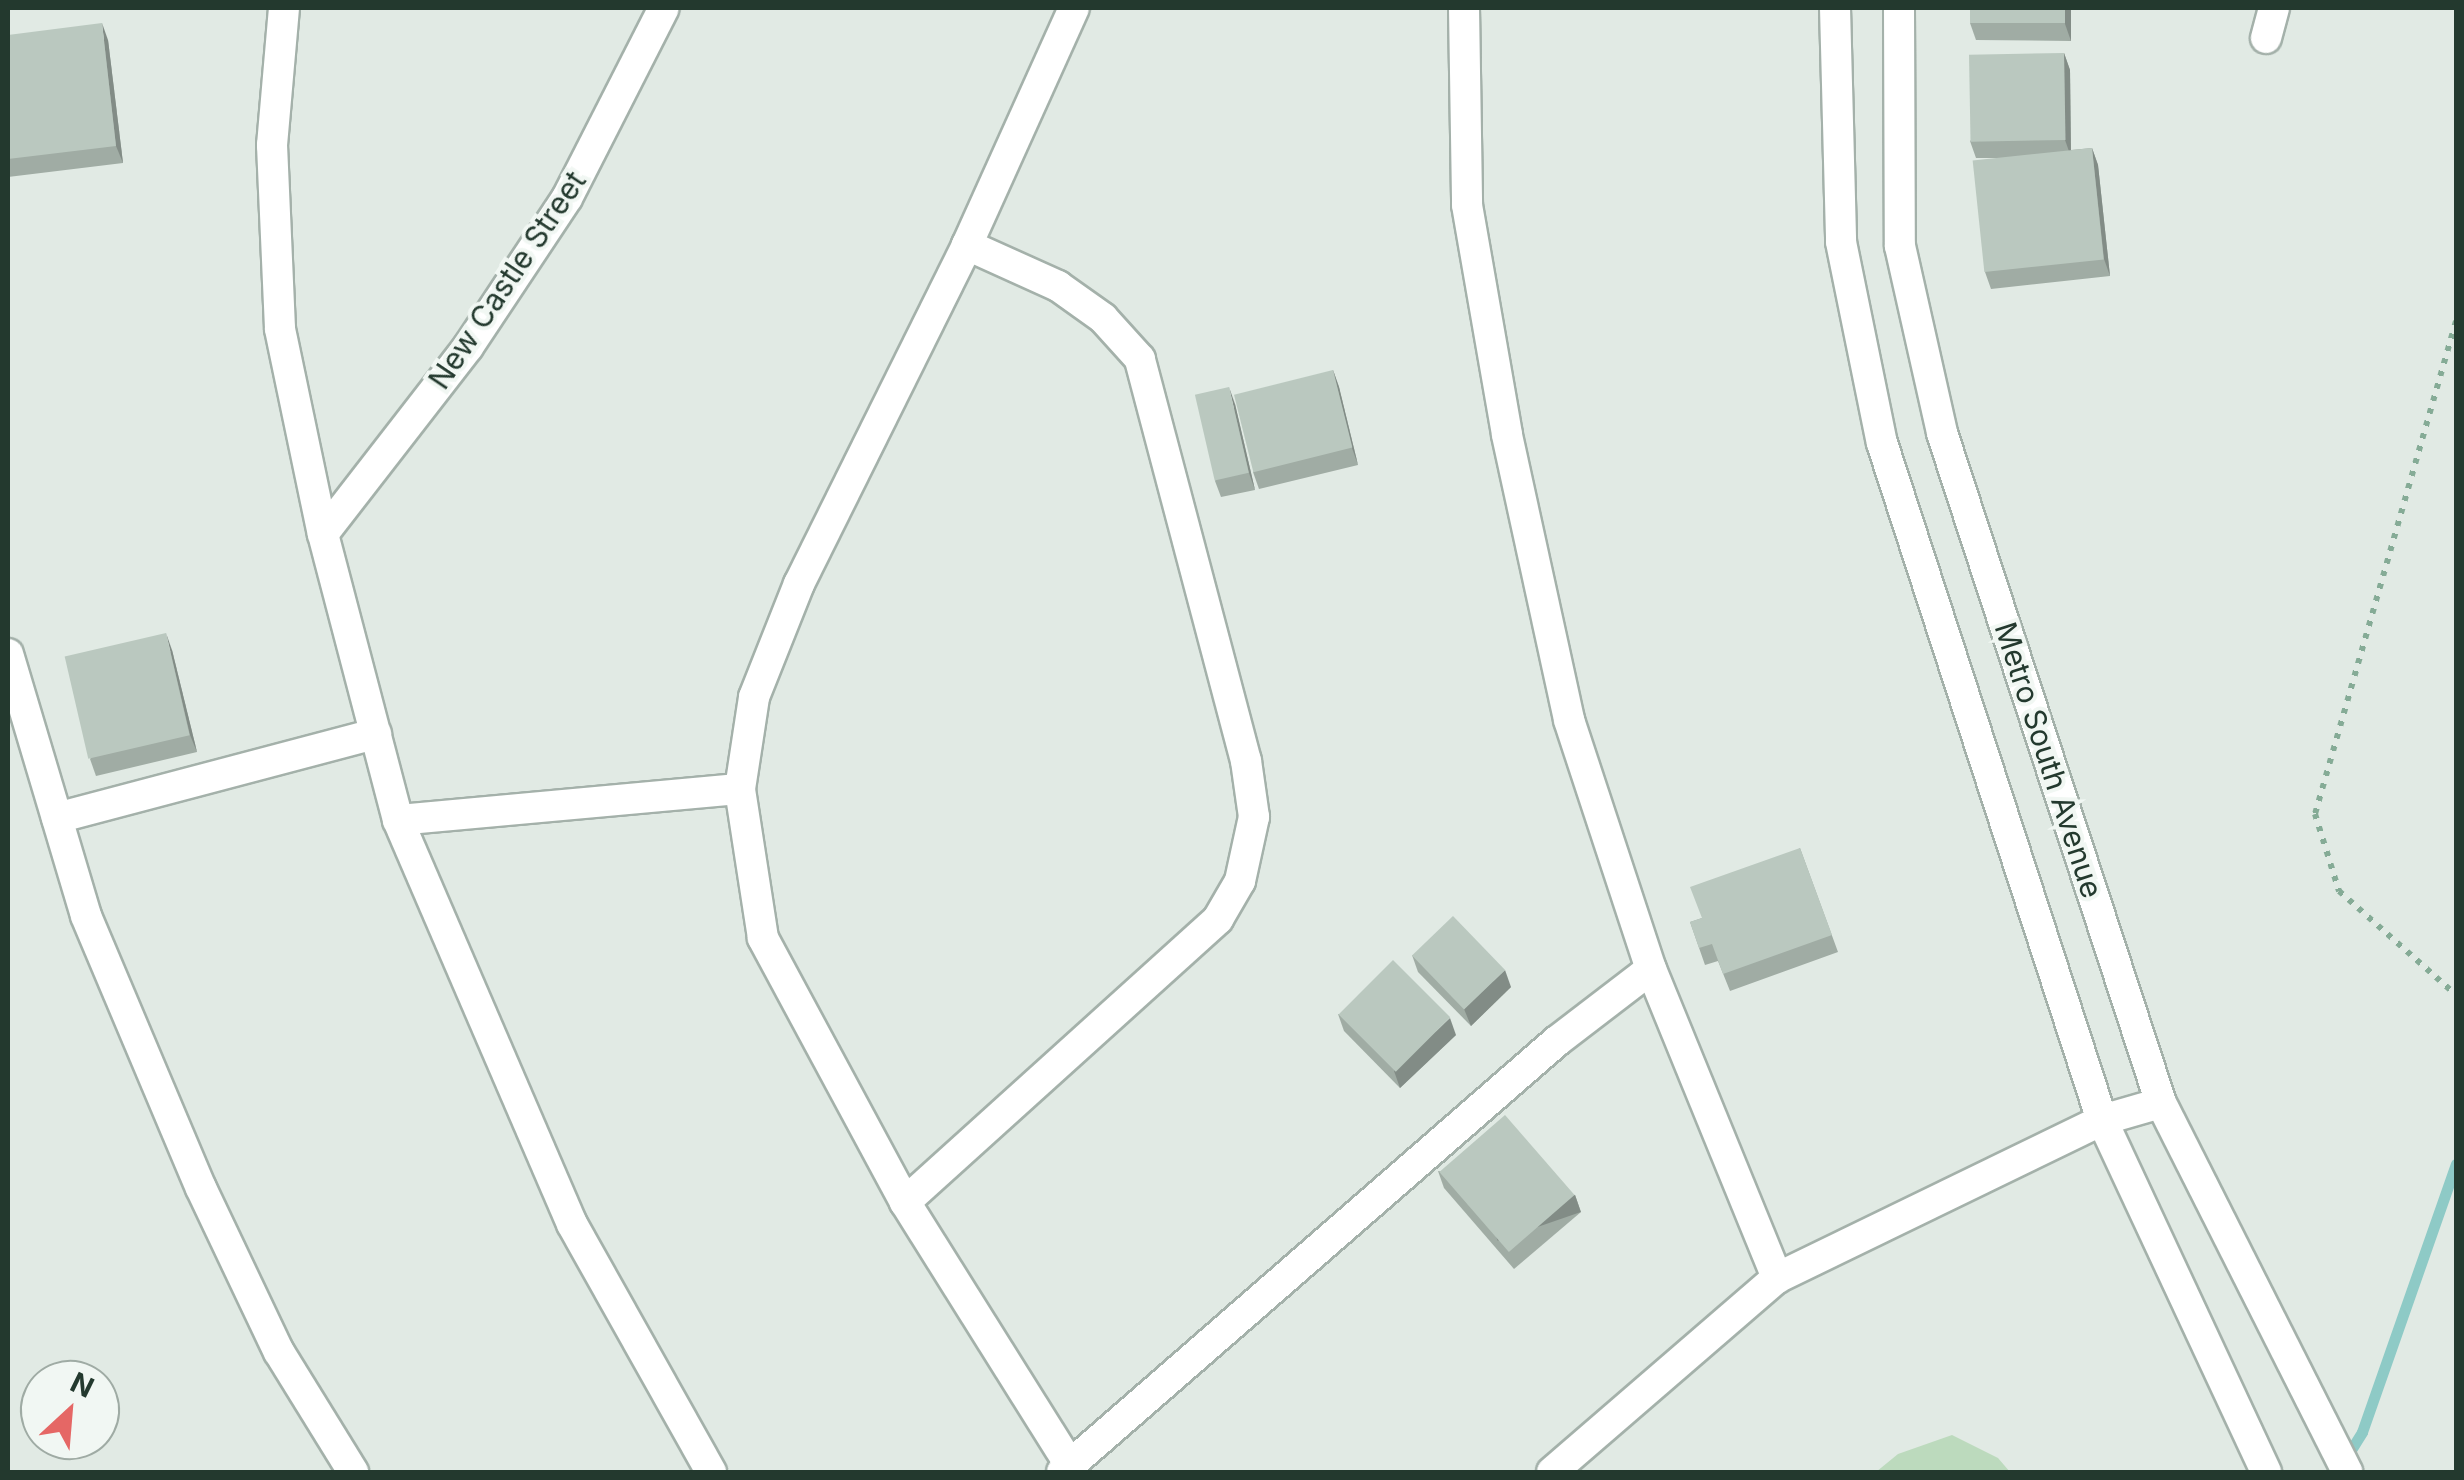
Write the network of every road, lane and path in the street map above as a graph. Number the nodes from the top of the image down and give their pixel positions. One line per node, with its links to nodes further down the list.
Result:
1 (284, 8): 11 (street)
2 (664, 8): 11 (street, New Castle Street)
3 (1074, 8): 9 (street)
4 (1464, 8): 17 (street)
5 (1835, 8): 20 (street, Metro South Avenue)
6 (1898, 8): 19 (street, Metro South Avenue)
7 (2274, 8): 8 (street)
8 (2266, 38)
9 (967, 245): 14 (street); 21 (street)
10 (2456, 322): 18 (path)
11 (323, 534): 13 (street)
12 (8, 654): 15 (street)
13 (376, 734): 15 (street); 16 (street)
14 (740, 789): 16 (street); 21 (street)
15 (58, 818): 24 (street)
16 (398, 820): 25 (street)
17 (1651, 969): 22 (street); 23 (street)
18 (2456, 994)
19 (2161, 1103): 20 (street); 28 (street, Metro South Avenue)
20 (2102, 1120): 22 (street); 27 (street, Metro South Avenue)
21 (905, 1202): 23 (street)
22 (1777, 1278): 26 (street)
23 (1066, 1469)
24 (354, 1472)
25 (711, 1472)
26 (1552, 1472)
27 (2266, 1472)
28 (2347, 1472)

